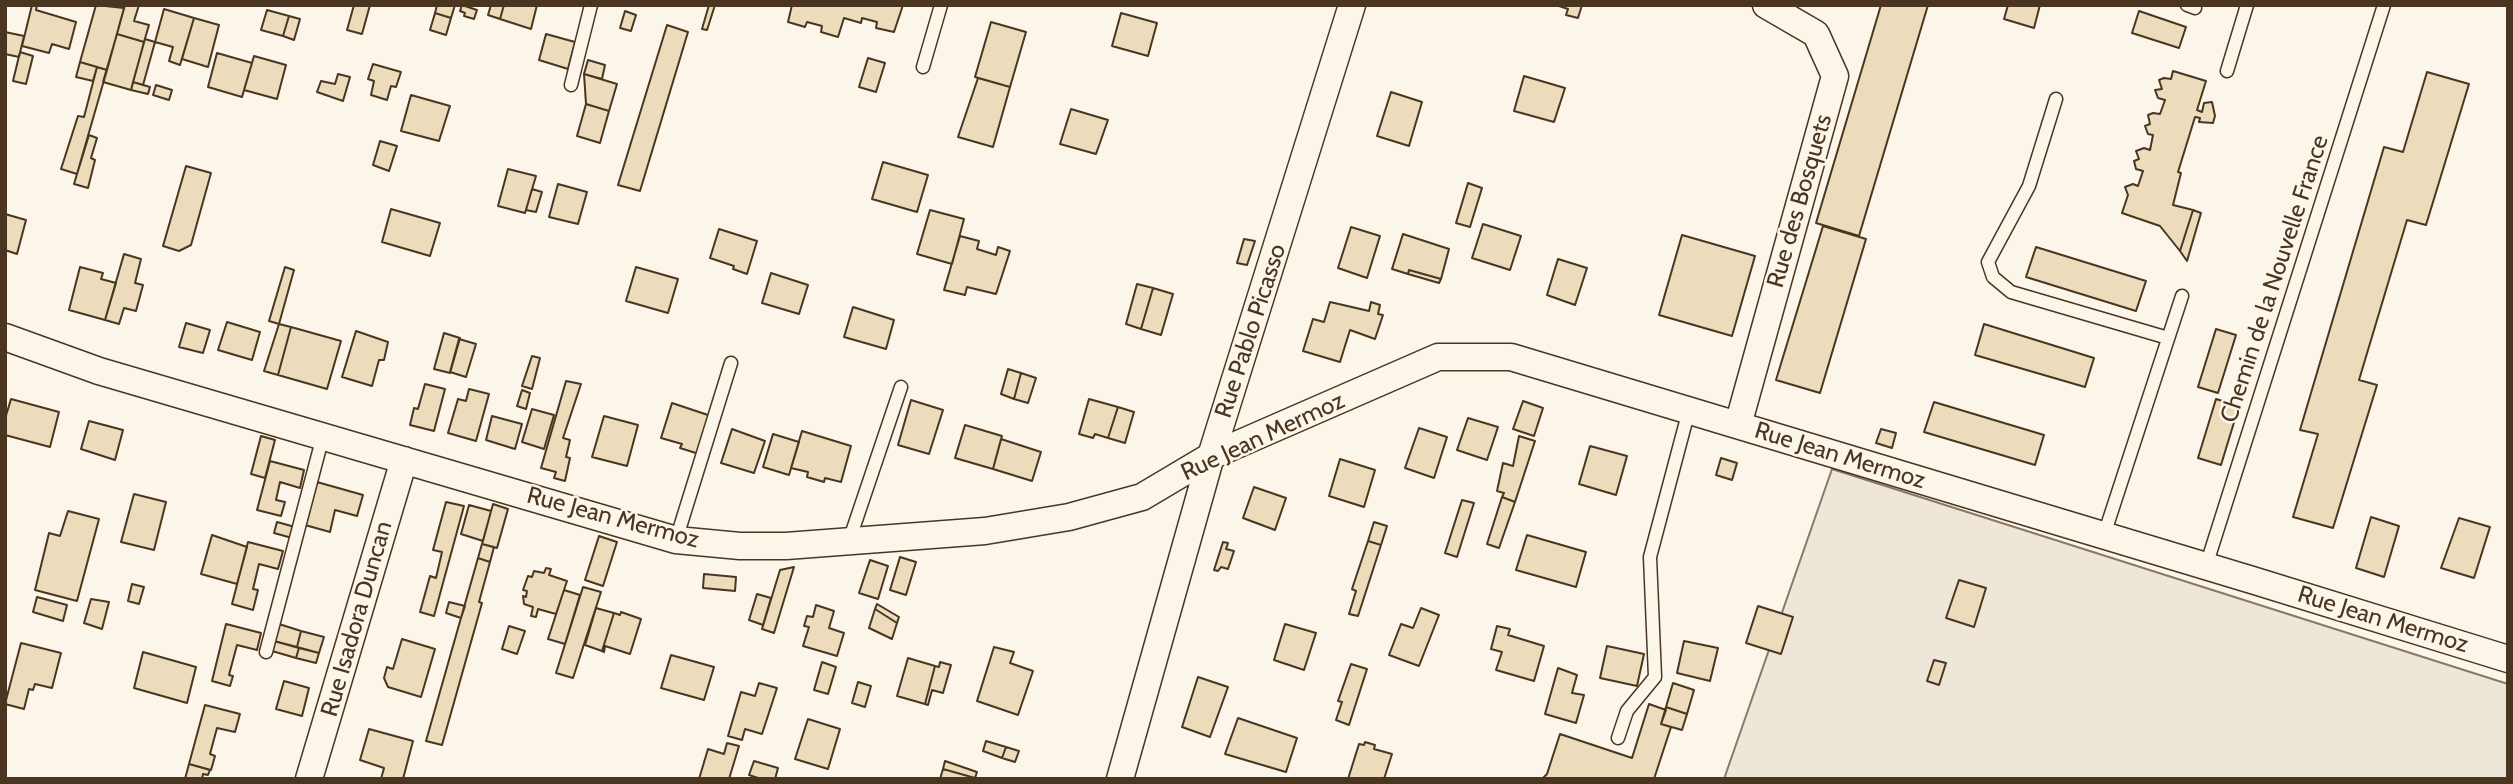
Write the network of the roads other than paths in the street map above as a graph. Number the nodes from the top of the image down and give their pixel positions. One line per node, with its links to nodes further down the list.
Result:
1 (591, 5): 9 (lane)
2 (942, 5): 7 (lane)
3 (1352, 5): 19 (street, Rue Pablo Picasso)
4 (1766, 5): 17 (street, Rue des Bosquets)
5 (2247, 5): 8 (lane)
6 (2384, 5): 24 (lane, Chemin de la Nouvelle France)
7 (923, 67)
8 (2227, 71)
9 (571, 85)
10 (2056, 99): 13 (lane)
11 (2182, 296): 13 (lane)
12 (5, 337): 18 (street, Rue Jean Mermoz)
13 (2168, 338): 21 (lane)
14 (731, 363): 22 (lane)
15 (901, 387): 23 (lane)
16 (1689, 410): 17 (street, Rue Jean Mermoz); 19 (street, Rue Jean Mermoz); 27 (lane)
17 (1738, 425): 21 (street, Rue Jean Mermoz)
18 (323, 436): 20 (street, Rue Jean Mermoz); 25 (lane)
19 (1211, 456): 23 (street, Rue Jean Mermoz); 29 (street, Rue Pablo Picasso)
20 (404, 460): 22 (street, Rue Jean Mermoz); 28 (street, Rue Isadora Duncan)
21 (2104, 535): 24 (street, Rue Jean Mermoz)
22 (676, 540): 23 (street, Rue Jean Mermoz)
23 (849, 541)
24 (2206, 566): 26 (street, Rue Jean Mermoz)
25 (266, 652)
26 (2508, 659)
27 (1618, 738)
28 (309, 779)
29 (1120, 779)

